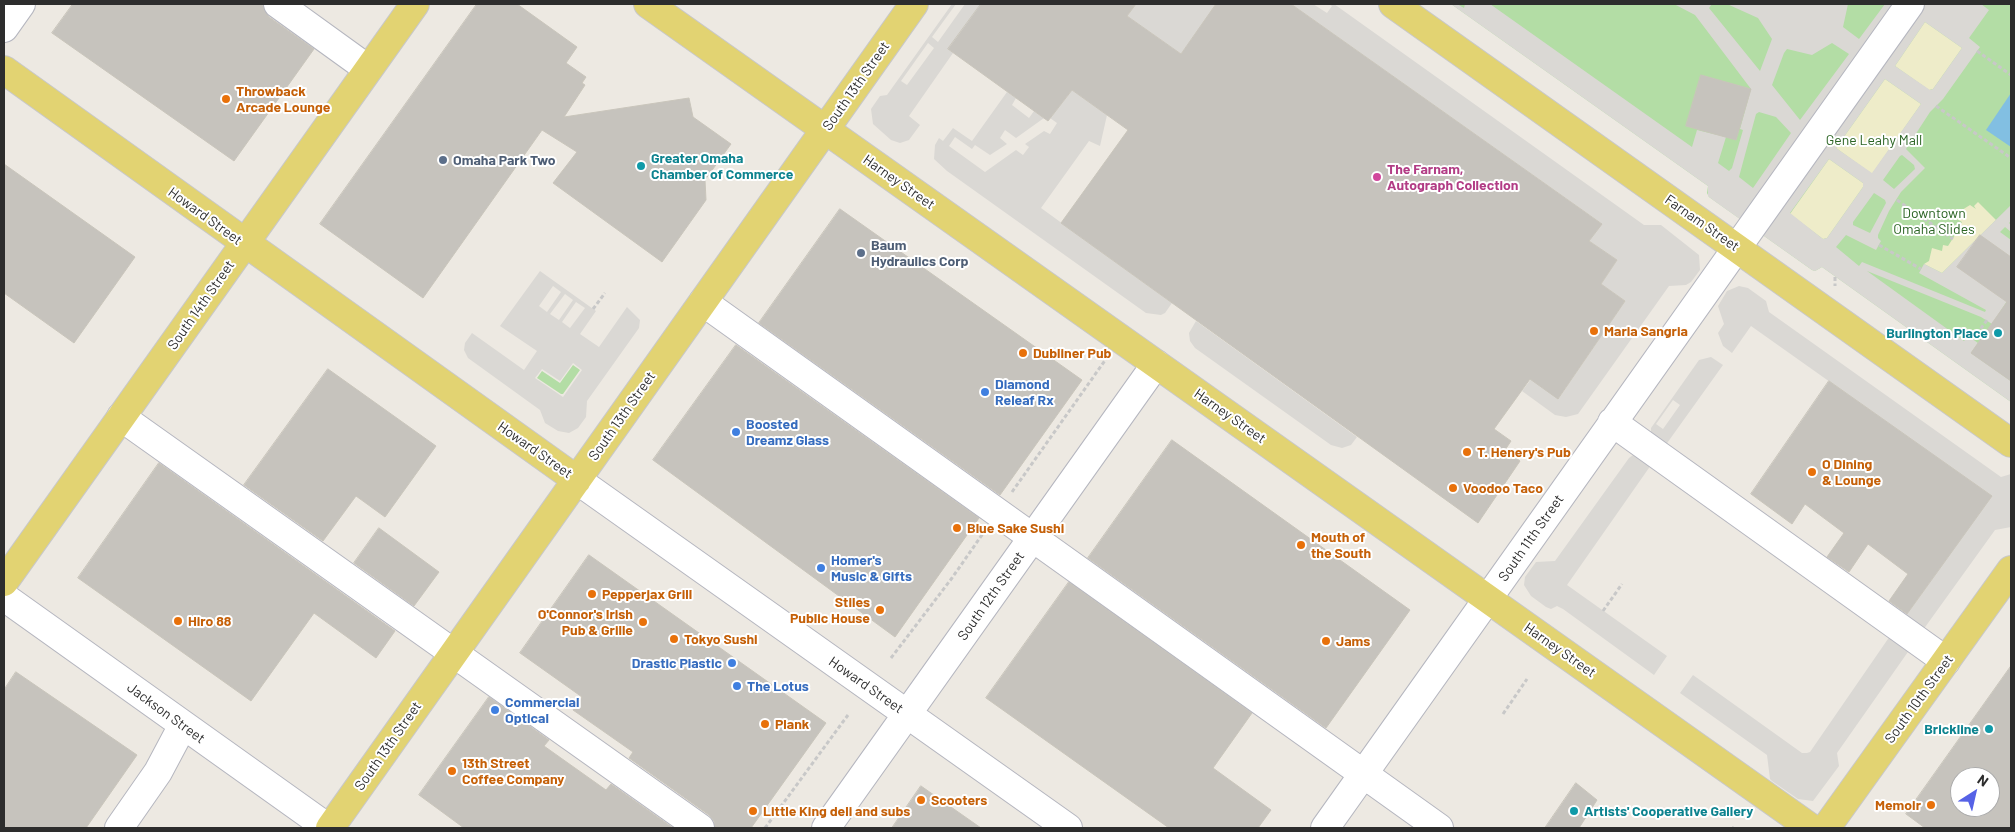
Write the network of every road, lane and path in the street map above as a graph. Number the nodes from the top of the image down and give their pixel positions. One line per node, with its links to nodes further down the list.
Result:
1 (21, 4): 8 (street)
2 (278, 4): 10 (street)
3 (415, 4): 10 (main road, South 14th Street)
4 (648, 4): 14 (main road, Harney Street)
5 (914, 4): 14 (main road, South 13th Street)
6 (1393, 4): 20 (main road, Farnam Street)
7 (1910, 4): 20 (street, South 11th Street)
8 (4, 28)
9 (1977, 51): 12 (path)
10 (368, 69): 18 (main road, South 14th Street)
11 (4, 70): 18 (main road, Howard Street)
12 (2011, 75)
13 (1936, 106): 15 (path)
14 (825, 130): 23 (main road, South 13th Street); 27 (main road, Harney Street)
15 (2011, 158)
16 (1897, 200): 17 (path)
17 (1953, 239)
18 (244, 244): 28 (main road, South 14th Street); 31 (main road, Howard Street)
19 (1879, 245): 21 (path)
20 (1736, 247): 29 (street, South 11th Street); 30 (main road, Farnam Street)
21 (1921, 269)
22 (605, 293): 24 (path)
23 (703, 302): 31 (main road, South 13th Street); 32 (street)
24 (593, 309)
25 (1986, 320): 26 (path)
26 (1973, 339)
27 (1156, 364): 32 (street, South 12th Street); 37 (main road, Harney Street)
28 (121, 417): 34 (main road, South 14th Street); 39 (street)
29 (1612, 422): 37 (street, South 11th Street); 40 (street)
30 (2011, 443)
31 (577, 480): 39 (main road, South 13th Street); 43 (street, Howard Street)
32 (1033, 537): 43 (street, South 12th Street); 46 (street)
33 (2011, 570): 40 (main road, South 10th Street)
34 (4, 582)
35 (1622, 584): 38 (path)
36 (4, 597): 45 (street, Jackson Street)
37 (1487, 599): 46 (street, South 11th Street); 55 (main road, Harney Street)
38 (1603, 611)
39 (454, 654): 48 (main road, South 13th Street); 49 (street)
40 (1946, 661): 56 (main road, South 10th Street)
41 (1527, 679): 44 (path)
42 (848, 714): 50 (path)
43 (907, 714): 51 (street, South 12th Street); 52 (street, Howard Street)
44 (1503, 714)
45 (183, 725): 47 (street); 48 (street, Jackson Street)
46 (1364, 773): 53 (street, South 11th Street); 54 (street)
47 (119, 828)
48 (329, 828)
49 (700, 828)
50 (765, 828)
51 (826, 828)
52 (1068, 828)
53 (1325, 828)
54 (1439, 828)
55 (1811, 828)
56 (1826, 828)

